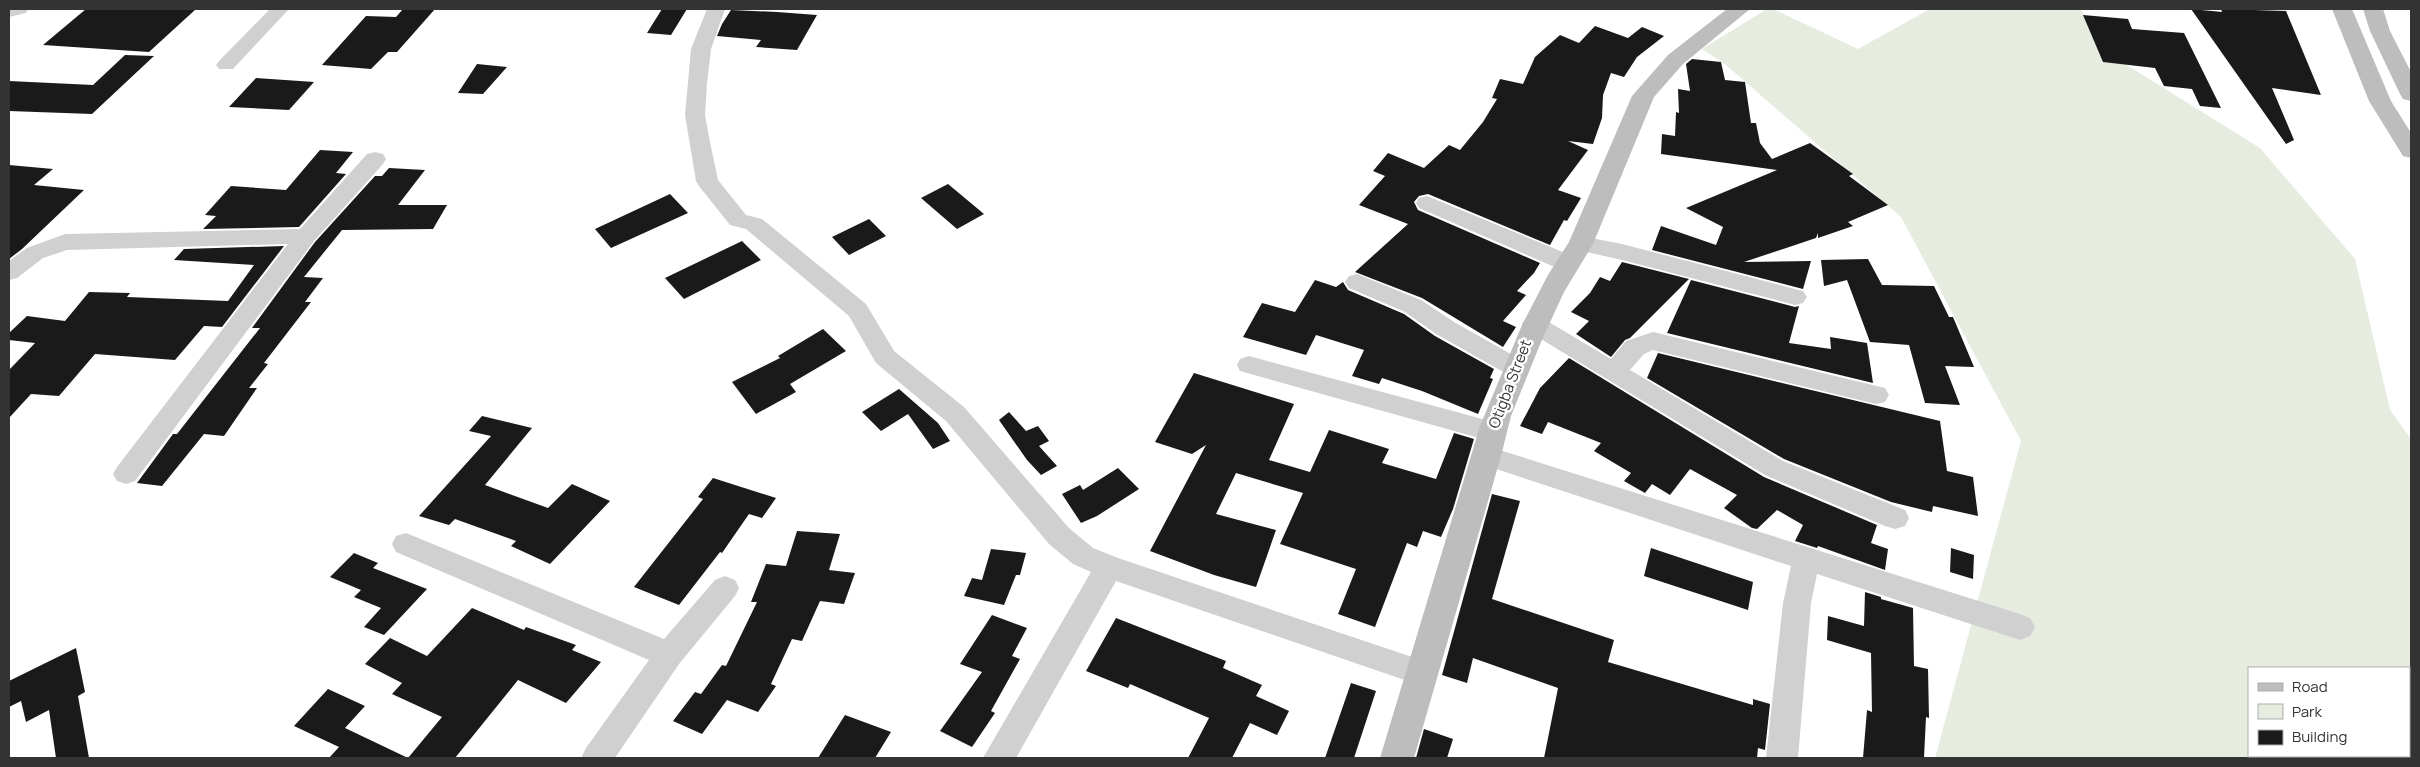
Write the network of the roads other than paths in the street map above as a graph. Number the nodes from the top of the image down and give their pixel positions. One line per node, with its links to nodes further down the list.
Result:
1 (19, 9): 7 (street)
2 (280, 9): 8 (street)
3 (716, 9): 28 (street)
4 (1740, 9): 14 (street, Otigba Street)
5 (2342, 9): 10 (street)
6 (2373, 9): 9 (street)
7 (9, 10)
8 (226, 65)
9 (2411, 94)
10 (2411, 151)
11 (375, 159): 13 (street)
12 (1426, 203): 14 (street)
13 (306, 236): 15 (street); 24 (street)
14 (1574, 254): 17 (street); 18 (street, Otigba Street)
15 (9, 272)
16 (1356, 282): 20 (street)
17 (1794, 297)
18 (1534, 324): 20 (street, Otigba Street); 21 (street)
19 (1250, 366): 23 (street)
20 (1516, 368): 23 (street, Otigba Street)
21 (1615, 372): 22 (street); 25 (street)
22 (1876, 395)
23 (1489, 444): 27 (street); 32 (street, Otigba Street)
24 (126, 474)
25 (1895, 518)
26 (406, 544): 31 (street)
27 (1806, 559): 30 (street); 36 (street)
28 (1109, 566): 32 (street); 34 (street)
29 (725, 588): 31 (street)
30 (2020, 627)
31 (669, 655): 33 (street)
32 (1422, 673): 35 (street, Otigba Street)
33 (597, 758)
34 (999, 758)
35 (1397, 758)
36 (1782, 758)

